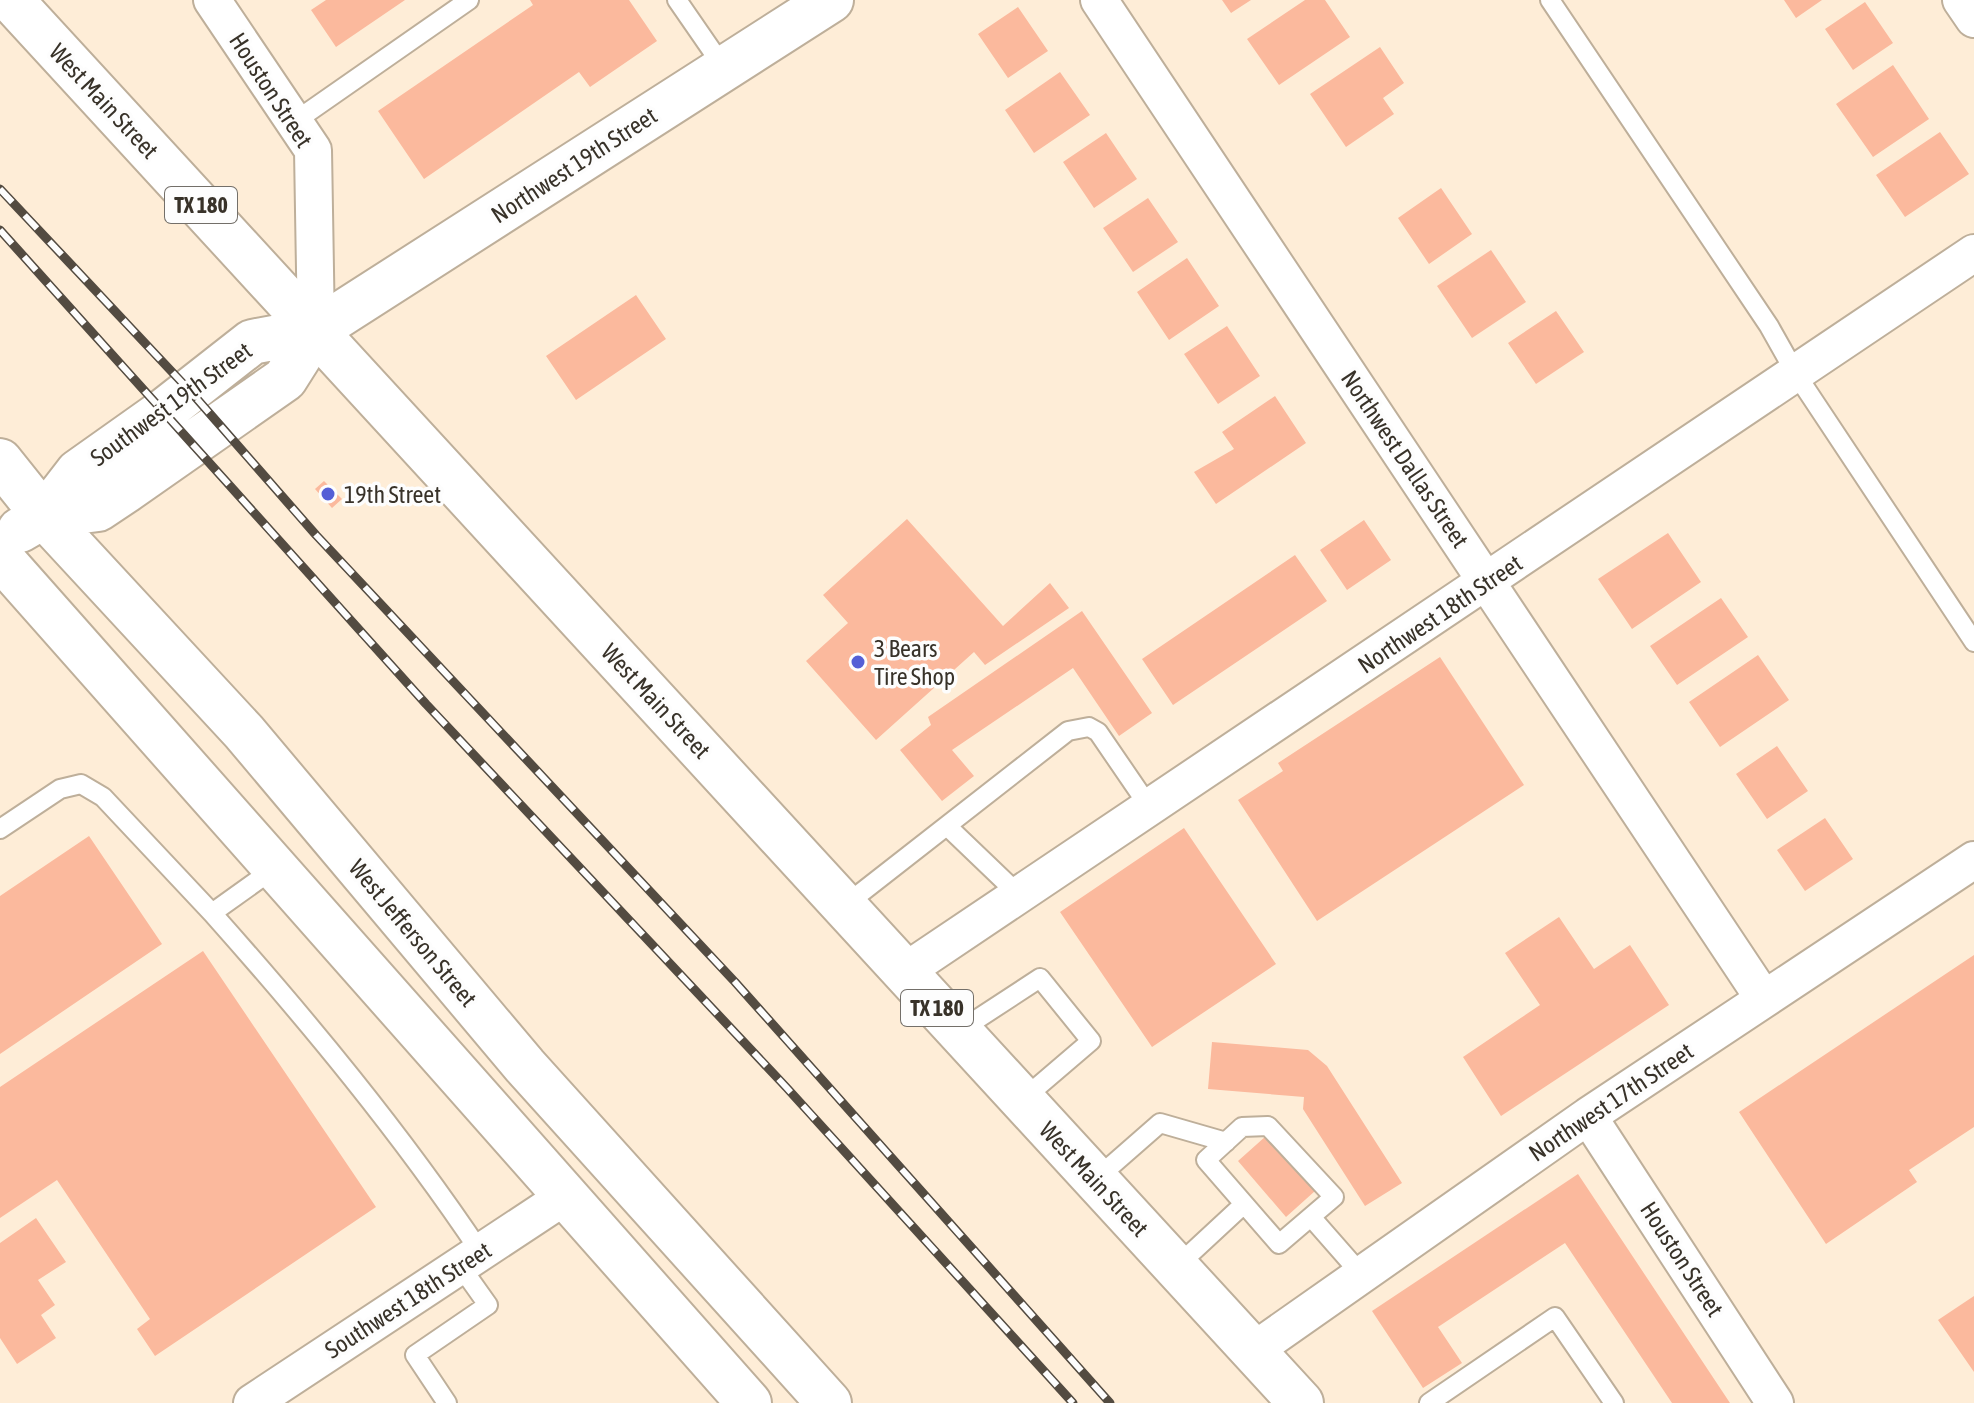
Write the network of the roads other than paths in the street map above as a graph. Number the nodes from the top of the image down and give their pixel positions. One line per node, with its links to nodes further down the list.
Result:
1 (11, 0): 13 (main road, West Main Street / TX 180)
2 (212, 0): 11 (street, Houston Street)
3 (469, 0): 11 (lane)
4 (677, 0): 10 (lane)
5 (831, 0): 10 (main road, Northwest 19th Street)
6 (1099, 0): 19 (street, Northwest Dallas Street)
7 (1550, 0): 14 (lane)
8 (1961, 0): 9 (street)
9 (1974, 19)
10 (724, 68): 13 (main road, Northwest 19th Street)
11 (294, 122): 13 (street, Houston Street)
12 (1974, 253): 14 (street, Northwest 18th Street)
13 (316, 330): 16 (main road, Southwest 19th Street); 27 (main road, West Main Street / TX 180)
14 (1796, 374): 19 (street, Northwest 18th Street); 20 (lane)
15 (0, 461): 16 (main road, West Jefferson Street)
16 (44, 516): 17 (main road, Southwest 19th Street); 46 (main road, West Jefferson Street)
17 (0, 543)
18 (0, 557): 25 (main road)
19 (1487, 583): 21 (street, Northwest 18th Street); 30 (street, Northwest Dallas Street)
20 (1974, 642)
21 (1150, 808): 22 (lane); 26 (street, Northwest 18th Street)
22 (947, 826): 26 (lane); 27 (lane)
23 (0, 829): 28 (lane)
24 (1974, 860): 30 (street, Northwest 17th Street)
25 (275, 868): 28 (lane); 36 (main road)
26 (1019, 895): 29 (street, Northwest 18th Street)
27 (844, 906): 29 (main road, West Main Street / TX 180)
28 (212, 913): 39 (lane)
29 (904, 972): 31 (main road, West Main Street / TX 180)
30 (1764, 999): 33 (street, Northwest 17th Street)
31 (959, 1031): 32 (main road, West Main Street / TX 180); 32 (lane)
32 (1022, 1100): 35 (main road, West Main Street / TX 180)
33 (1588, 1116): 41 (street, Northwest 17th Street); 50 (street, Houston Street)
34 (1226, 1142): 35 (lane); 37 (lane); 38 (lane)
35 (1095, 1179): 40 (main road, West Main Street / TX 180)
36 (564, 1197): 39 (street, Southwest 18th Street); 45 (main road)
37 (1244, 1204): 38 (lane); 40 (lane)
38 (1311, 1217): 41 (lane)
39 (471, 1260): 43 (street, Southwest 18th Street); 44 (lane)
40 (1176, 1267): 42 (main road, West Main Street / TX 180)
41 (1361, 1274): 42 (street, Northwest 17th Street)
42 (1253, 1351): 47 (main road, West Main Street / TX 180)
43 (252, 1403)
44 (447, 1403)
45 (749, 1403)
46 (829, 1403)
47 (1301, 1403)
48 (1429, 1403): 49 (lane)
49 (1614, 1403)
50 (1775, 1403)

